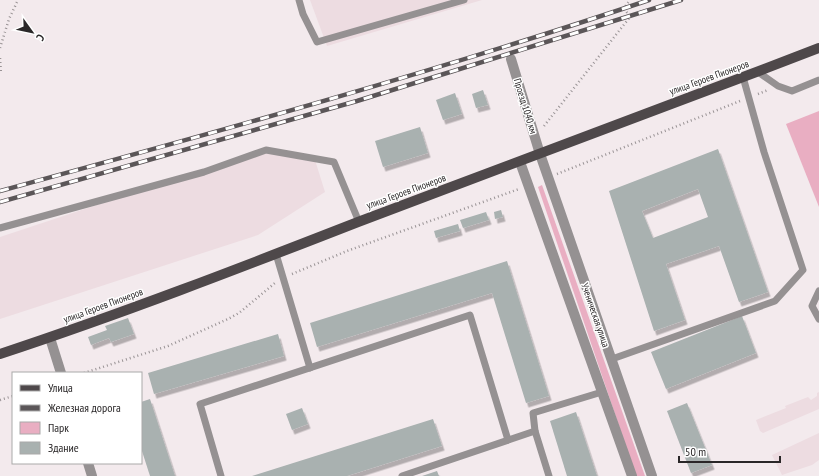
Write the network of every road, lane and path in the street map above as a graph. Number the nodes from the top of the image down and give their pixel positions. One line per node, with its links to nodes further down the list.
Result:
1 (18, 0): 5 (path)
2 (299, 0): 3 (lane)
3 (464, 0)
4 (630, 0): 15 (path)
5 (0, 48)
6 (819, 48): 9 (main road, улица Героев Пионеров)
7 (0, 58): 10 (path)
8 (511, 59): 16 (street, Проезд 1040 км)
9 (758, 72): 11 (main road, улица Героев Пионеров); 13 (lane)
10 (1, 74)
11 (743, 77): 14 (lane); 16 (main road, улица Героев Пионеров)
12 (819, 80): 13 (lane)
13 (778, 86): 14 (path)
14 (750, 97): 18 (path); 28 (lane)
15 (542, 128)
16 (545, 152): 17 (main road, улица Героев Пионеров); 18 (street, Ученическая улица); 18 (path)
17 (520, 162): 19 (street, Ученическая улица); 20 (main road, улица Героев Пионеров)
18 (553, 176): 28 (street, Ученическая улица)
19 (528, 186): 23 (path); 32 (street, Ученическая улица)
20 (359, 222): 21 (lane); 22 (main road, улица Героев Пионеров)
21 (0, 228)
22 (276, 254): 23 (lane); 26 (main road, улица Героев Пионеров)
23 (284, 277): 29 (lane); 31 (path)
24 (819, 291): 25 (lane)
25 (819, 319)
26 (50, 338): 27 (main road, улица Героев Пионеров); 30 (street)
27 (0, 354)
28 (612, 359): 43 (street, Ученическая улица)
29 (310, 368): 36 (lane); 39 (lane)
30 (61, 372)
31 (87, 372)
32 (602, 392): 35 (lane); 42 (street, Ученическая улица)
33 (12, 396): 34 (path)
34 (0, 400)
35 (535, 431): 36 (lane); 41 (lane)
36 (508, 440): 40 (lane)
37 (88, 464): 38 (street)
38 (92, 476)
39 (221, 476)
40 (402, 476)
41 (549, 476)
42 (632, 476)
43 (652, 476)

